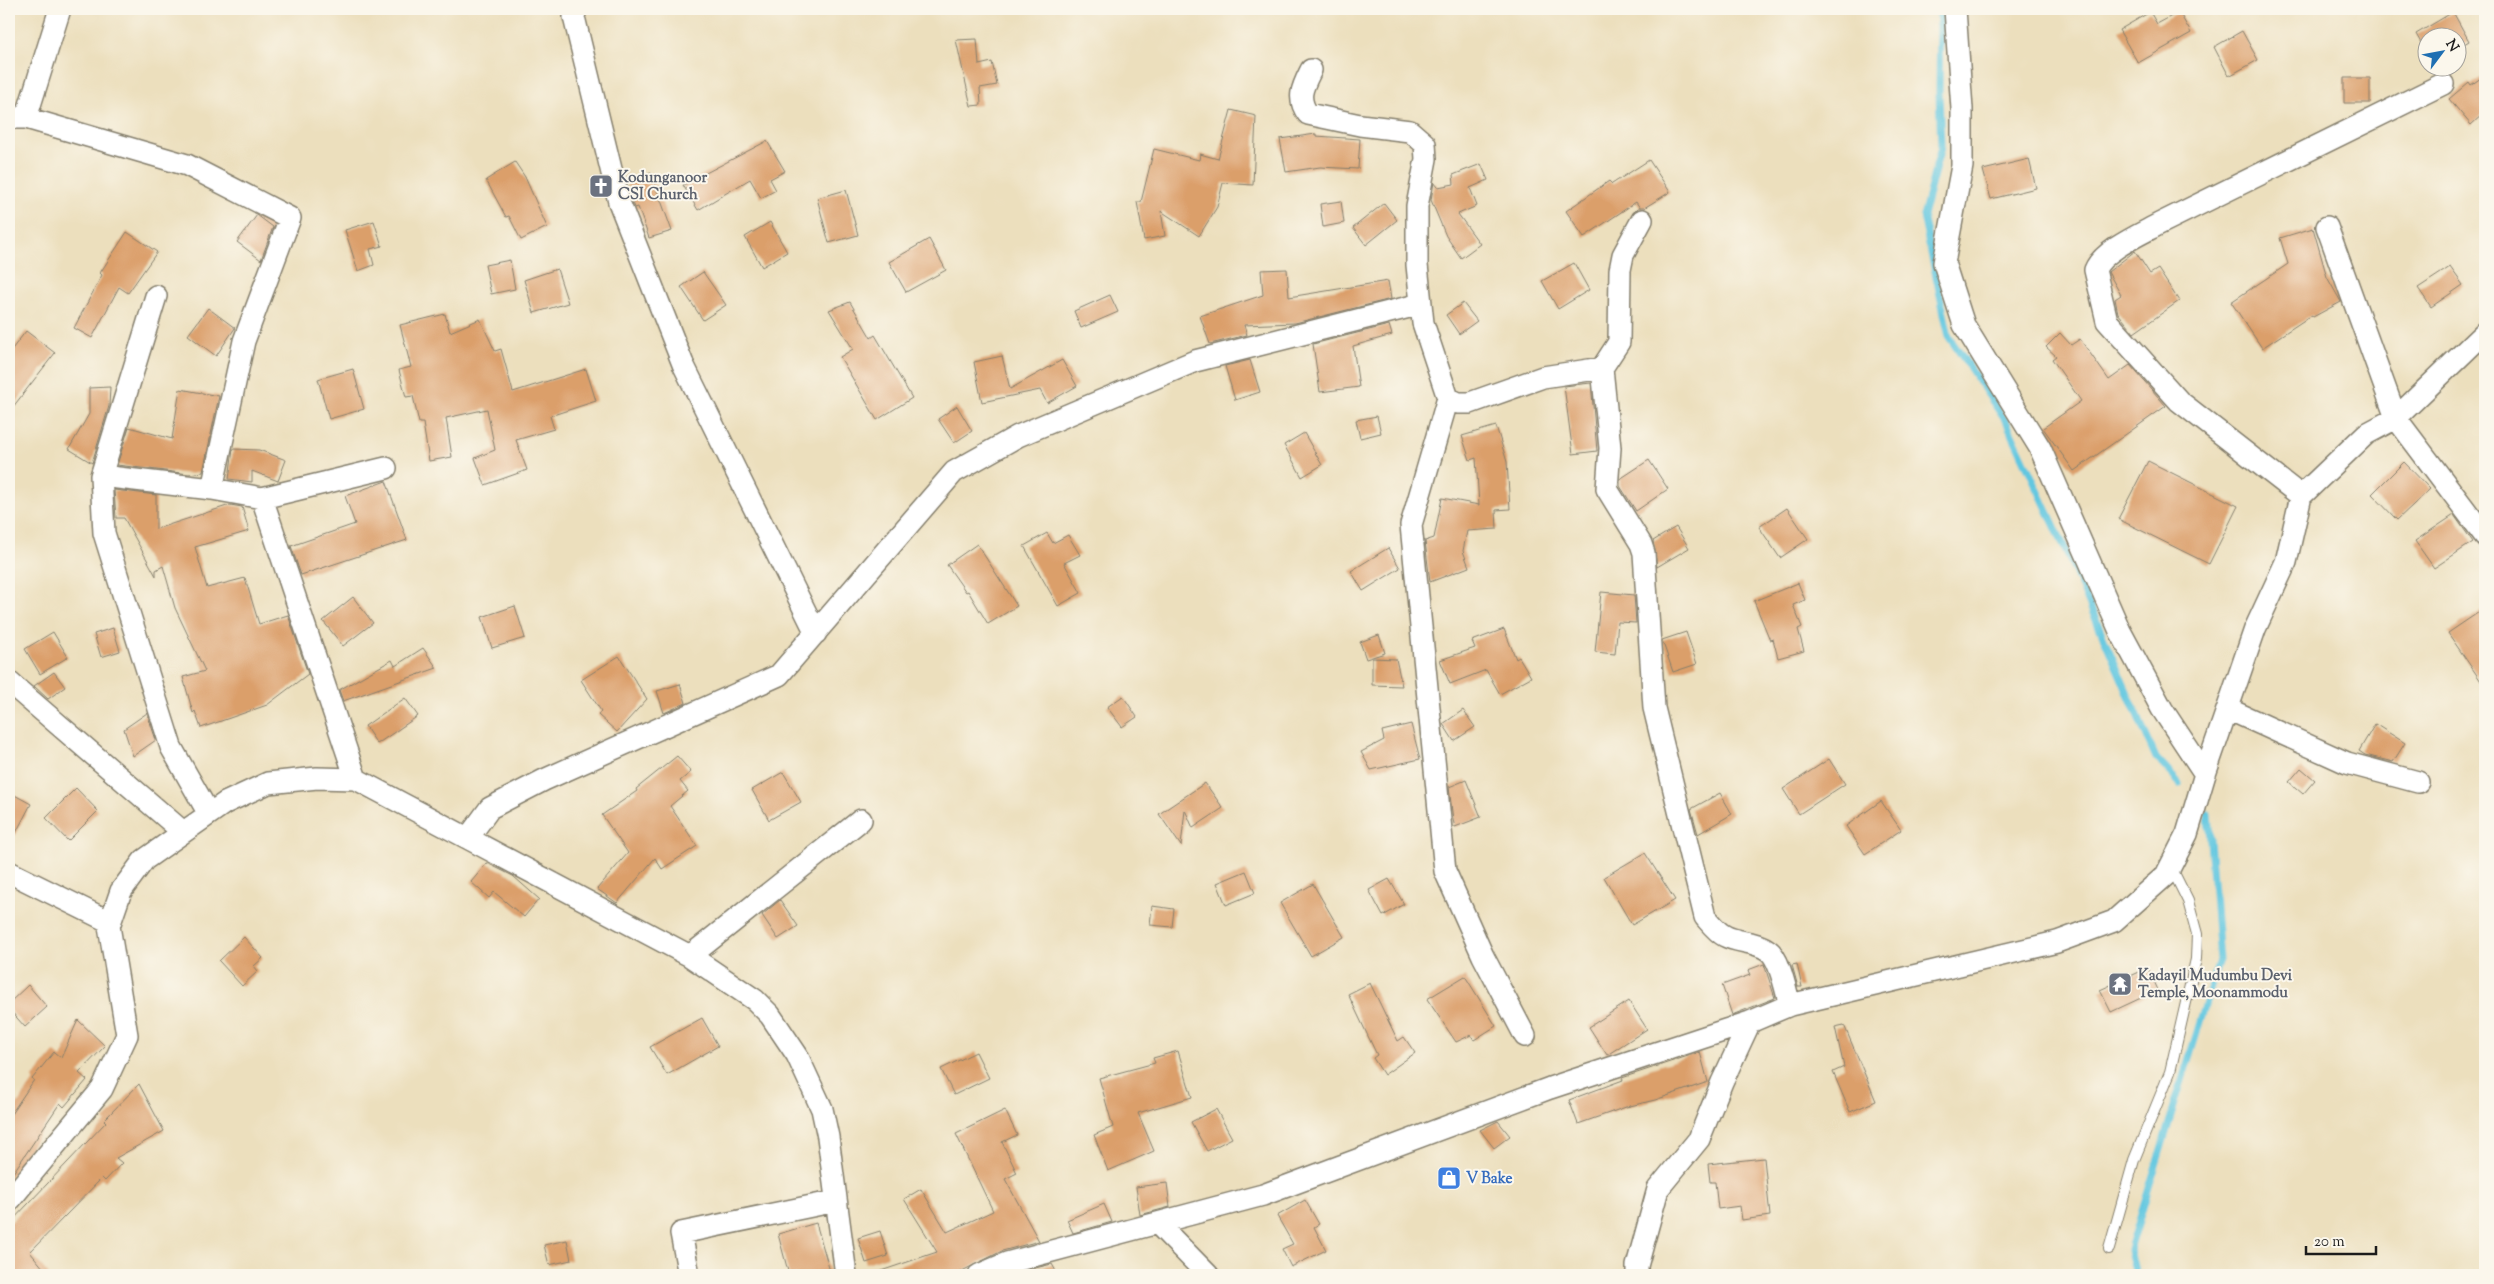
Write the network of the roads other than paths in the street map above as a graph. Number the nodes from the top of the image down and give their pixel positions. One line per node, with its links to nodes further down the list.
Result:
1 (60, 9): 6 (street)
2 (576, 9): 21 (street)
3 (1955, 9): 24 (street)
4 (1311, 70): 10 (street)
5 (2443, 84): 18 (street)
6 (17, 118): 17 (street)
7 (1642, 220): 12 (street)
8 (2327, 227): 14 (street)
9 (156, 296): 16 (street)
10 (1421, 304): 13 (street); 21 (street)
11 (2482, 343): 14 (street)
12 (1602, 368): 13 (street); 35 (street)
13 (1448, 398): 37 (street)
14 (2396, 418): 18 (street); 20 (street)
15 (386, 468): 19 (street)
16 (101, 476): 17 (street); 27 (street)
17 (212, 489): 19 (street)
18 (2301, 496): 23 (street)
19 (262, 498): 25 (street)
20 (2485, 536)
21 (816, 633): 30 (street)
22 (9, 682): 29 (street)
23 (2228, 708): 24 (street); 26 (street)
24 (2205, 774): 31 (street)
25 (356, 779): 27 (street); 30 (street)
26 (2418, 782)
27 (209, 814): 29 (street)
28 (861, 820): 34 (street)
29 (183, 832): 33 (street)
30 (468, 838): 34 (street)
31 (2171, 866): 35 (street); 41 (lane)
32 (9, 872): 33 (street)
33 (110, 922): 38 (street)
34 (690, 956): 39 (street)
35 (1790, 1005): 36 (street)
36 (1750, 1022): 40 (street); 46 (street)
37 (1525, 1036)
38 (9, 1201)
39 (836, 1201): 42 (street); 43 (street)
40 (1157, 1223): 44 (street); 45 (street)
41 (2109, 1249)
42 (689, 1275)
43 (846, 1275)
44 (979, 1275)
45 (1208, 1275)
46 (1638, 1275)

